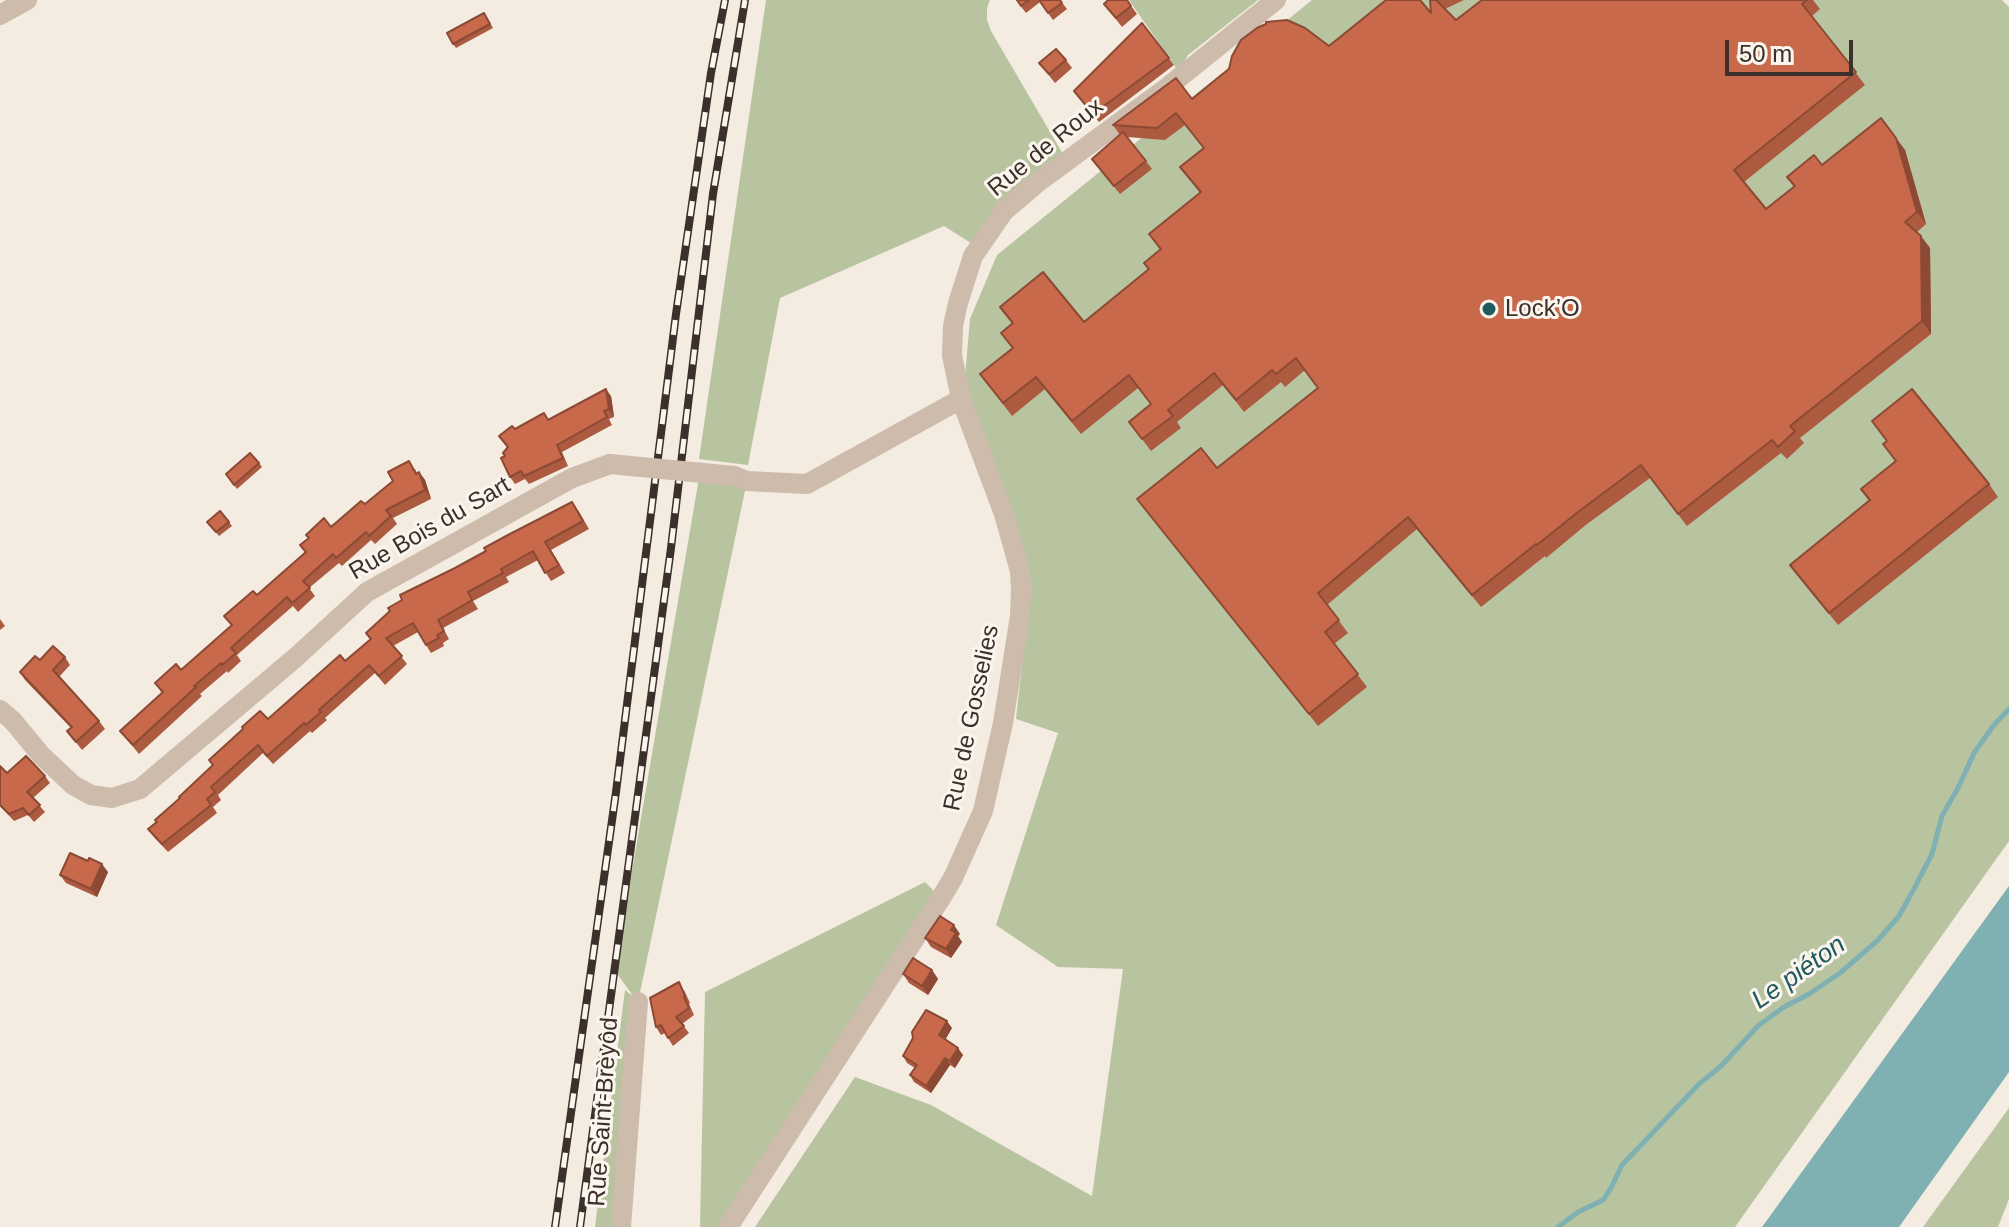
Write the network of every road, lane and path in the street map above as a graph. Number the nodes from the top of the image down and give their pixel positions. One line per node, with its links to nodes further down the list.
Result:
1 (27, 0): 3 (street)
2 (1276, 0): 4 (street, Rue de Roux)
3 (0, 15)
4 (961, 399): 5 (street, Rue Bois du Sart, bridge); 8 (street, Rue de Gosselies)
5 (0, 710)
6 (638, 1002): 7 (street, Rue Saint-Brèyôd)
7 (621, 1227)
8 (728, 1227)

